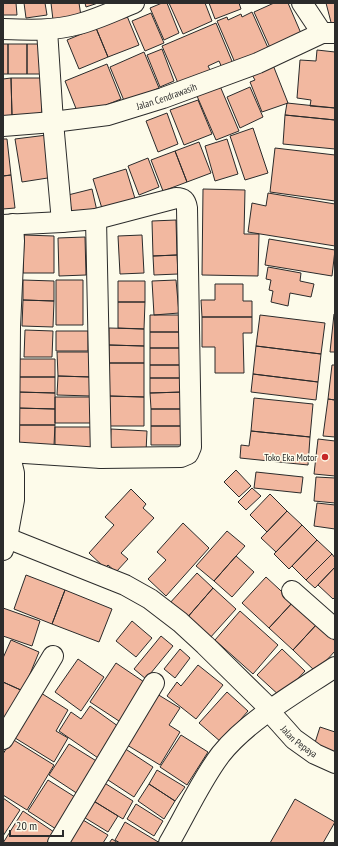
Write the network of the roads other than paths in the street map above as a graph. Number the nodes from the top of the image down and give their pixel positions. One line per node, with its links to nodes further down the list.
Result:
1 (134, 3): 4 (street)
2 (302, 3): 5 (street)
3 (3, 28): 4 (street)
4 (46, 30): 6 (street)
5 (328, 33): 6 (street, Jalan Cendrawasih)
6 (53, 122): 7 (street, Jalan Cendrawasih); 9 (street)
7 (3, 126)
8 (96, 219): 9 (street); 13 (street); 13 (street)
9 (62, 222): 10 (street)
10 (8, 225): 11 (street)
11 (7, 327): 12 (street)
12 (6, 450): 13 (street); 14 (street)
13 (101, 458)
14 (4, 542): 20 (street, Jalan Pepaya)
15 (292, 591): 16 (street)
16 (335, 629)
17 (52, 656): 21 (street)
18 (335, 668): 20 (street)
19 (154, 683): 23 (street)
20 (269, 712): 22 (street, Jalan Pepaya); 24 (street)
21 (3, 739)
22 (335, 764)
23 (58, 843)
24 (169, 843)

